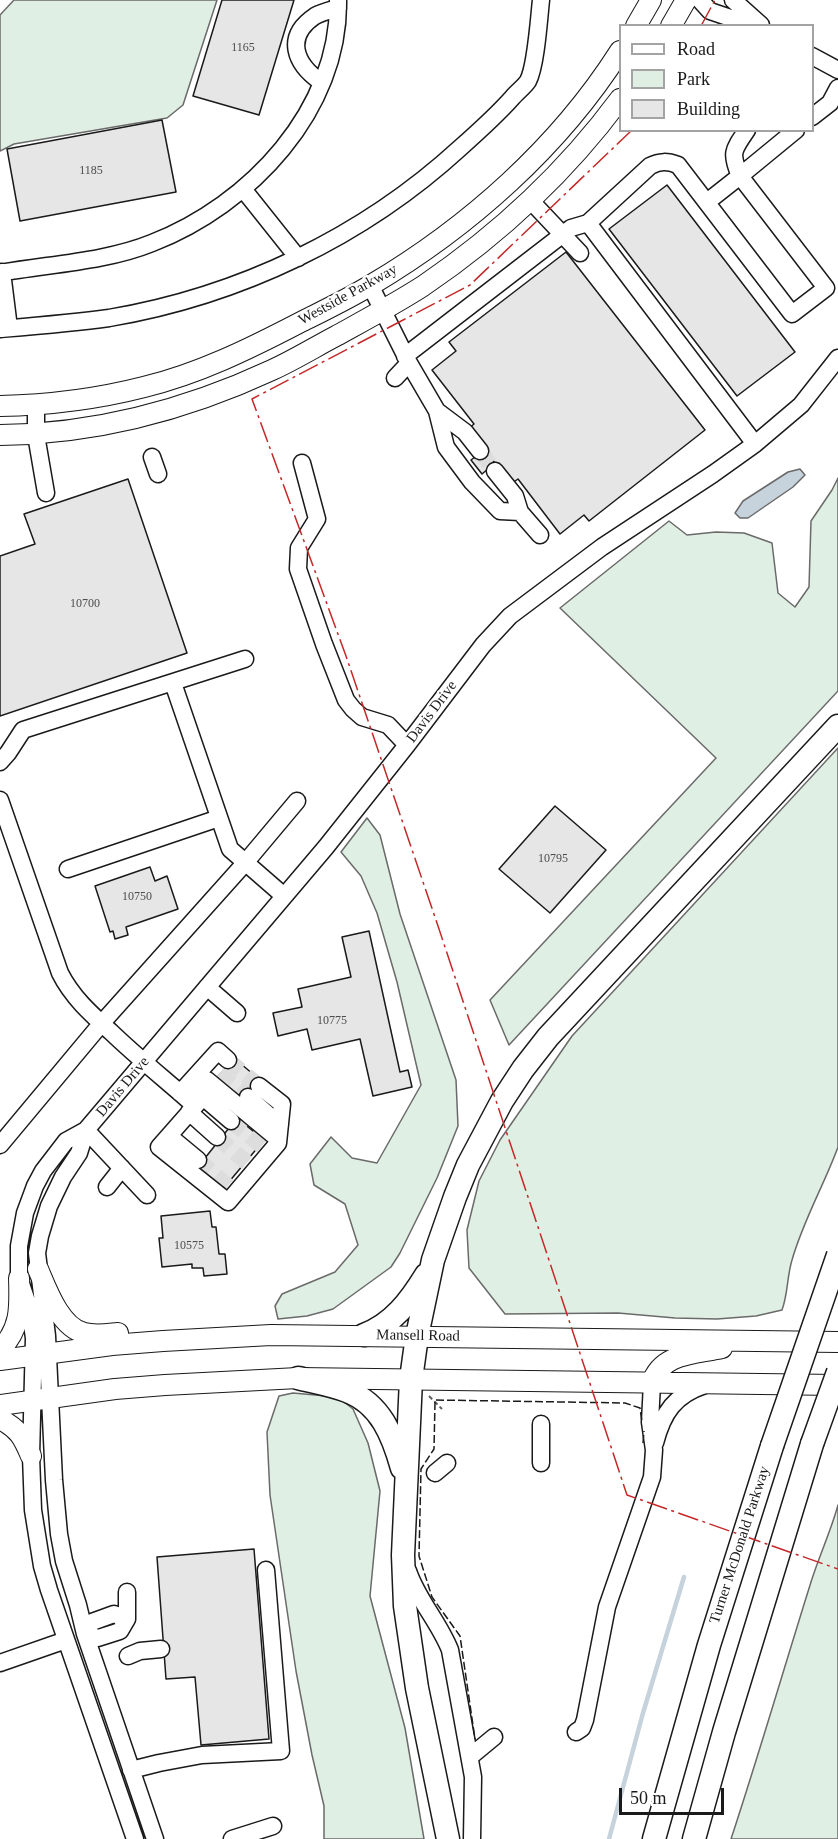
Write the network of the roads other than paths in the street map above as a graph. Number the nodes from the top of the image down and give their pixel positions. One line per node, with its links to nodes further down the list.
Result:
1 (541, 0): 27 (street)
2 (651, 0): 7 (main road)
3 (686, 0): 8 (main road)
4 (700, 0): 9 (street)
5 (733, 0): 10 (street)
6 (338, 4): 14 (street); 14 (street)
7 (637, 24)
8 (672, 24)
9 (748, 24)
10 (760, 24)
11 (619, 54): 29 (main road, Westside Parkway)
12 (814, 57): 13 (street)
13 (838, 70)
14 (321, 82): 21 (street)
15 (838, 88): 17 (street)
16 (619, 101): 22 (main road, Westside Parkway)
17 (814, 116)
18 (746, 132): 20 (street)
19 (794, 132): 20 (street)
20 (740, 176): 23 (street); 23 (street)
21 (243, 189): 27 (street); 28 (street)
22 (530, 200): 25 (street); 30 (main road, Westside Parkway)
23 (707, 202): 24 (street)
24 (588, 223): 25 (street); 40 (street)
25 (563, 235): 26 (street); 33 (street)
26 (580, 253)
27 (298, 258): 31 (street)
28 (1, 272): 31 (street)
29 (370, 285): 30 (street); 35 (main road, Westside Parkway)
30 (383, 310): 33 (street); 39 (main road, Westside Parkway)
31 (5, 329)
32 (838, 358): 40 (street, Davis Drive)
33 (407, 360): 34 (street); 37 (street)
34 (395, 378)
35 (36, 405): 36 (main road, Westside Parkway); 39 (street)
36 (0, 406)
37 (437, 411): 41 (street); 47 (street)
38 (0, 435): 39 (main road, Westside Parkway)
39 (36, 435): 46 (street)
40 (755, 444): 52 (street, Davis Drive)
41 (480, 452)
42 (152, 457): 45 (street)
43 (302, 463): 52 (street)
44 (495, 471): 47 (street)
45 (158, 474)
46 (46, 493)
47 (520, 512): 48 (street)
48 (540, 535)
49 (245, 659): 50 (street)
50 (173, 683): 53 (street); 56 (street)
51 (838, 726): 78 (highway)
52 (407, 745): 59 (street, Davis Drive)
53 (0, 762)
54 (0, 800): 62 (street)
55 (297, 801): 57 (street)
56 (219, 818): 57 (street); 58 (street)
57 (245, 863): 59 (street); 62 (street)
58 (68, 868)
59 (284, 896): 60 (street, Davis Drive)
60 (207, 987): 61 (street); 63 (street, Davis Drive)
61 (237, 1013)
62 (101, 1024): 63 (street); 69 (street)
63 (143, 1063): 64 (street); 67 (street, Davis Drive)
64 (201, 1089): 66 (street); 68 (street); 70 (street)
65 (253, 1091): 70 (street)
66 (225, 1128)
67 (86, 1130): 72 (street); 75 (street, Davis Drive); 76 (street, Davis Drive)
68 (167, 1138): 70 (street); 71 (street)
69 (0, 1145)
70 (264, 1150)
71 (199, 1159)
72 (122, 1168): 73 (street); 74 (street)
73 (107, 1187)
74 (147, 1195)
75 (28, 1202): 76 (street); 80 (street, Davis Drive)
76 (49, 1206): 79 (street, Davis Drive)
77 (838, 1255): 121 (highway, Turner McDonald Parkway, bridge)
78 (433, 1260): 81 (highway); 82 (highway)
79 (38, 1269): 83 (main road); 87 (street, Davis Drive)
80 (19, 1278): 86 (main road); 87 (street, Davis Drive)
81 (364, 1335): 82 (main road, Mansell Road); 83 (main road, Mansell Road)
82 (417, 1336): 84 (main road, Mansell Road); 94 (highway)
83 (200, 1338): 87 (main road, Mansell Road)
84 (757, 1341): 85 (main road, Mansell Road); 91 (main road)
85 (838, 1342)
86 (0, 1350)
87 (41, 1355): 88 (main road, Mansell Road); 95 (street)
88 (0, 1360)
89 (838, 1372): 122 (highway, bridge)
90 (298, 1378): 94 (main road); 95 (main road); 102 (highway)
91 (652, 1383): 92 (main road); 94 (main road); 99 (street)
92 (708, 1384): 93 (main road); 99 (street)
93 (838, 1385)
94 (419, 1387): 102 (highway)
95 (41, 1399): 96 (main road); 100 (street); 106 (street)
96 (0, 1404)
97 (0, 1419): 100 (main road)
98 (542, 1424): 101 (street)
99 (654, 1450): 111 (street)
100 (31, 1456): 107 (street)
101 (541, 1463)
102 (406, 1484): 103 (highway)
103 (403, 1555): 113 (street); 119 (highway)
104 (266, 1570): 114 (street)
105 (127, 1593): 106 (street)
106 (85, 1634): 114 (street)
107 (66, 1640): 110 (street); 116 (street)
108 (161, 1649): 109 (street)
109 (128, 1656)
110 (0, 1663)
111 (576, 1732)
112 (494, 1737): 113 (street)
113 (471, 1756): 120 (street)
114 (131, 1770): 117 (street)
115 (273, 1826): 118 (street)
116 (135, 1839)
117 (155, 1839)
118 (232, 1839)
119 (448, 1839)
120 (472, 1839)
121 (654, 1839)
122 (694, 1839)

